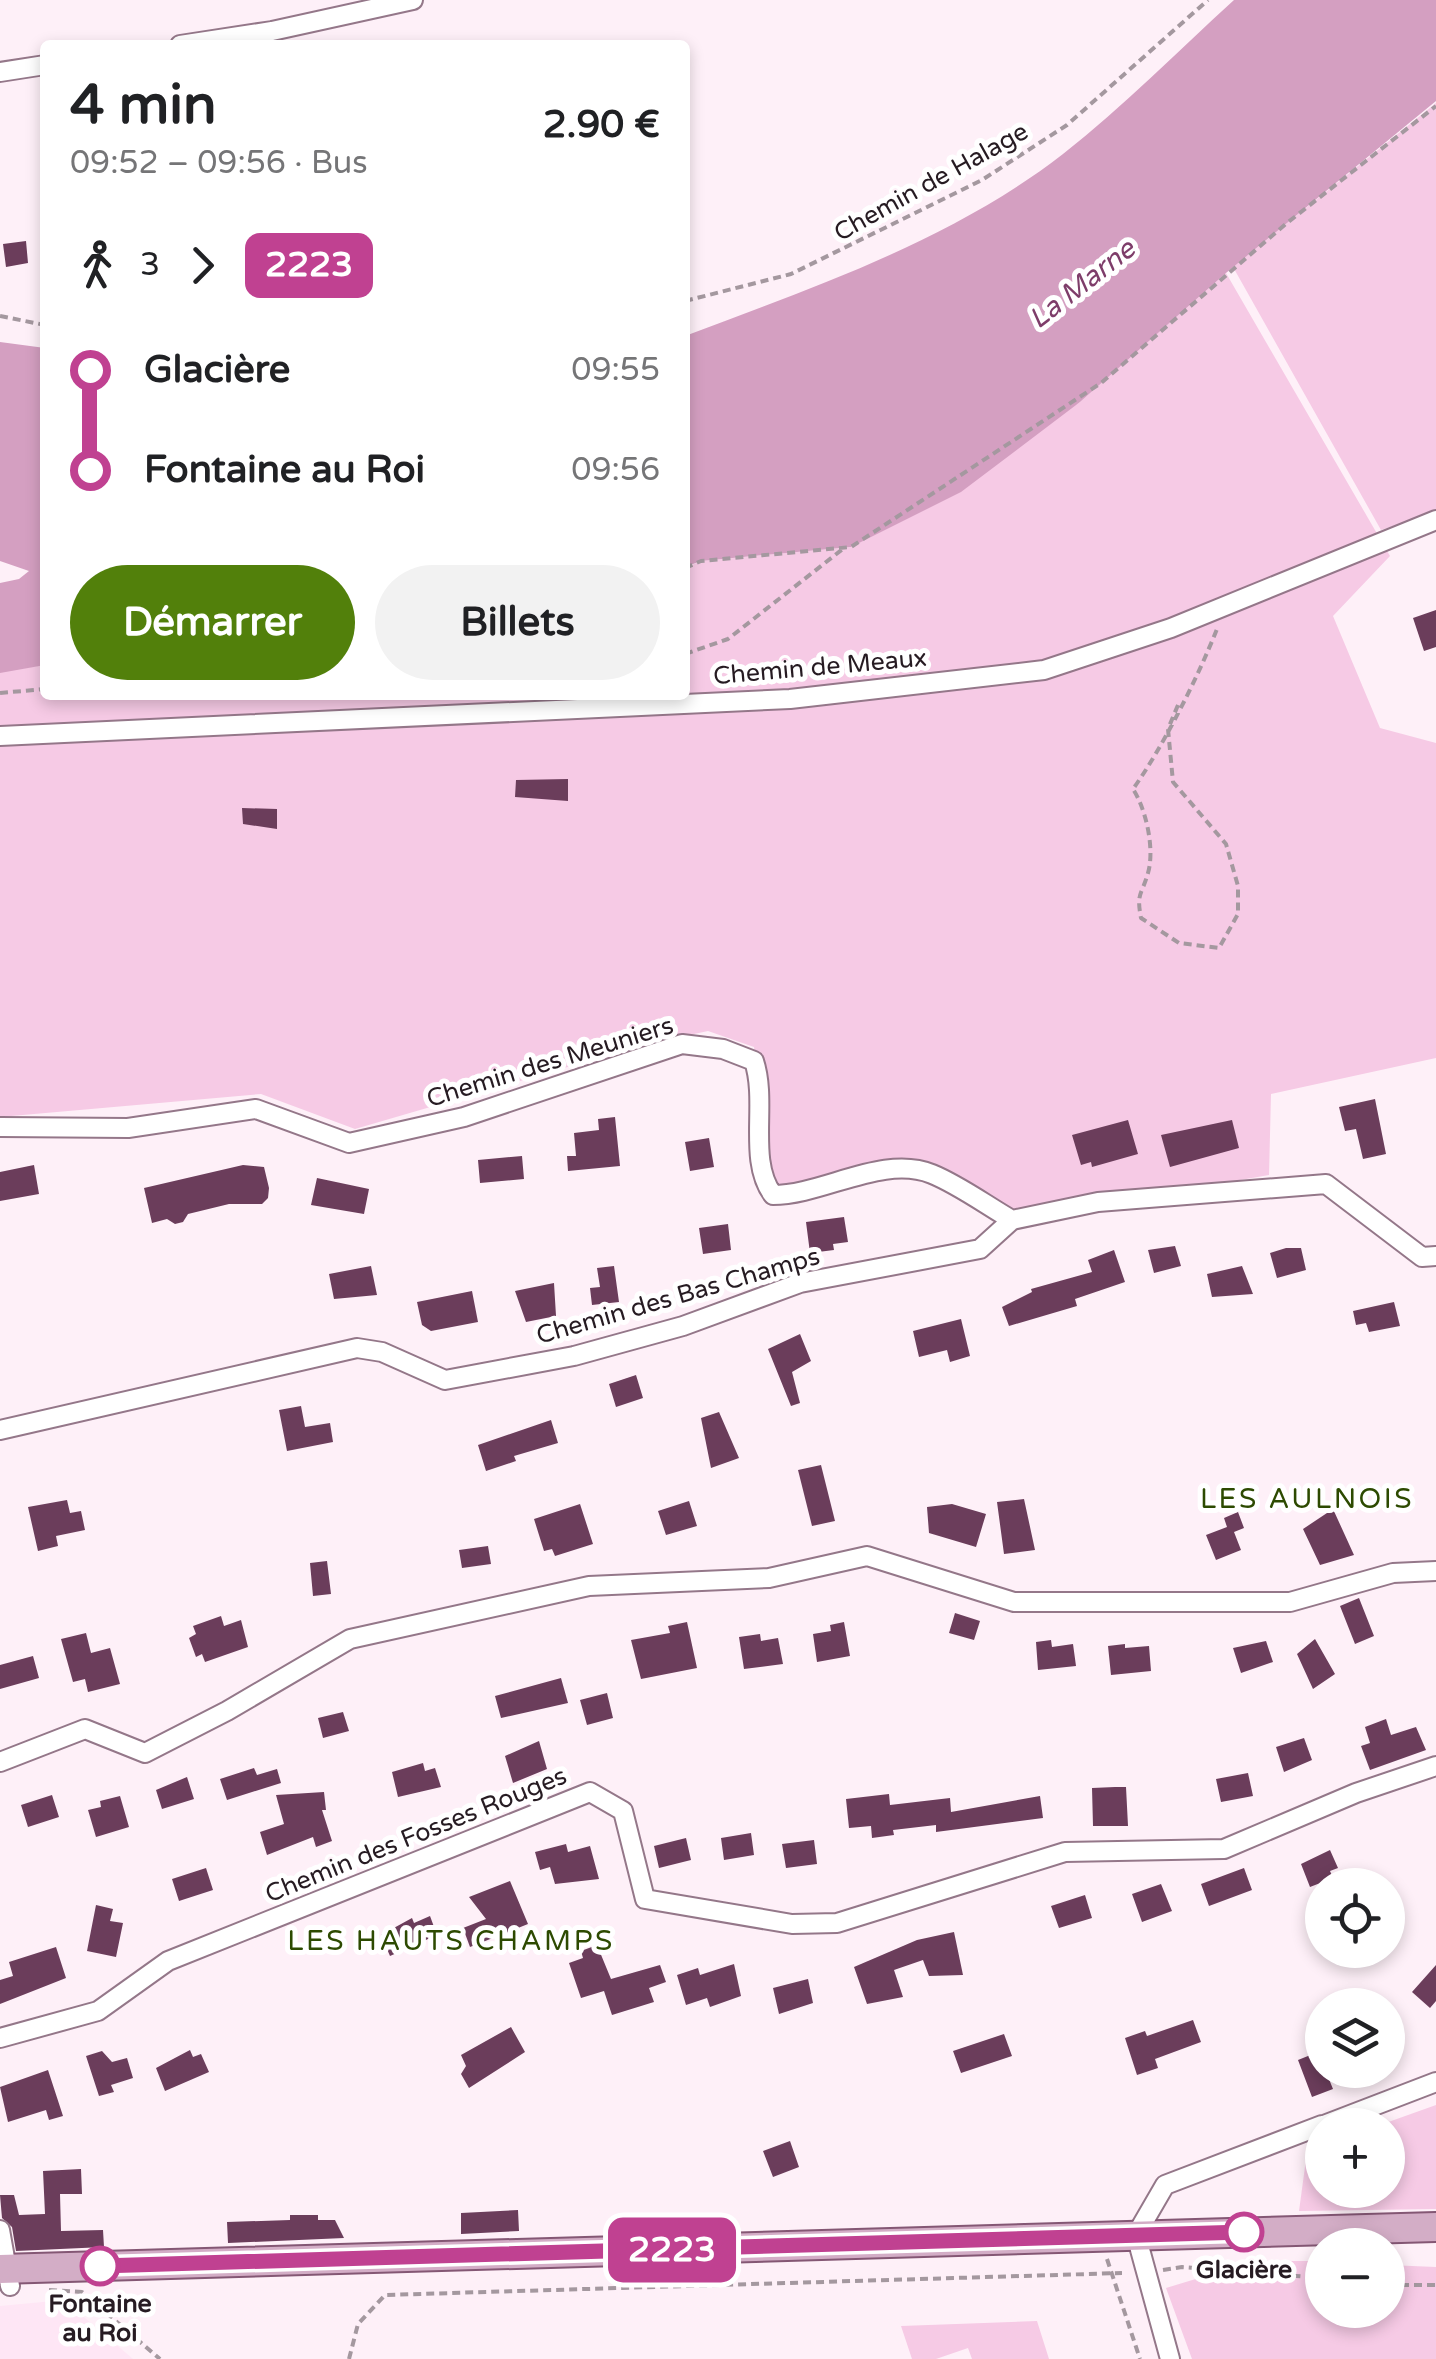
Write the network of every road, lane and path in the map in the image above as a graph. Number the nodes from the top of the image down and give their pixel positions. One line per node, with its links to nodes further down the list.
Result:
1 (413, 0): 3 (street)
2 (1208, 0): 7 (path, Chemin de Halage)
3 (213, 40)
4 (40, 66): 5 (street)
5 (0, 72)
6 (1436, 106): 11 (path)
7 (690, 300)
8 (0, 316): 9 (path)
9 (40, 324)
10 (1436, 520): 13 (street, Chemin de Meaux)
11 (844, 548): 12 (path); 14 (path)
12 (690, 566)
13 (1226, 606): 17 (path); 18 (street, Chemin de Meaux)
14 (690, 652)
15 (40, 689): 16 (path)
16 (0, 693)
17 (1178, 705): 17 (path)
18 (0, 736)
19 (0, 1127): 20 (street, Chemin des Meuniers)
20 (1012, 1220): 21 (street); 22 (street, Chemin des Bas Champs)
21 (1436, 1256)
22 (0, 1430)
23 (1436, 1571): 24 (street)
24 (0, 1762)
25 (1436, 1766): 26 (street, Chemin des Fosses Rouges)
26 (0, 2038)
27 (1436, 2082): 28 (street)
28 (1368, 2108)
29 (1305, 2132): 33 (street)
30 (1436, 2227): 33 (main road)
31 (0, 2230): 39 (street)
32 (1100, 2236): 33 (main road); 34 (main road); 36 (path)
33 (1136, 2236): 46 (street)
34 (140, 2268): 39 (main road); 40 (main road)
35 (1156, 2271): 38 (path)
36 (1112, 2274): 37 (path); 44 (path); 45 (path)
37 (1122, 2274)
38 (1305, 2277)
39 (5, 2278): 40 (main road)
40 (50, 2282): 43 (path)
41 (1405, 2285): 42 (path)
42 (1436, 2285)
43 (160, 2359)
44 (349, 2359)
45 (1140, 2359)
46 (1170, 2359)

